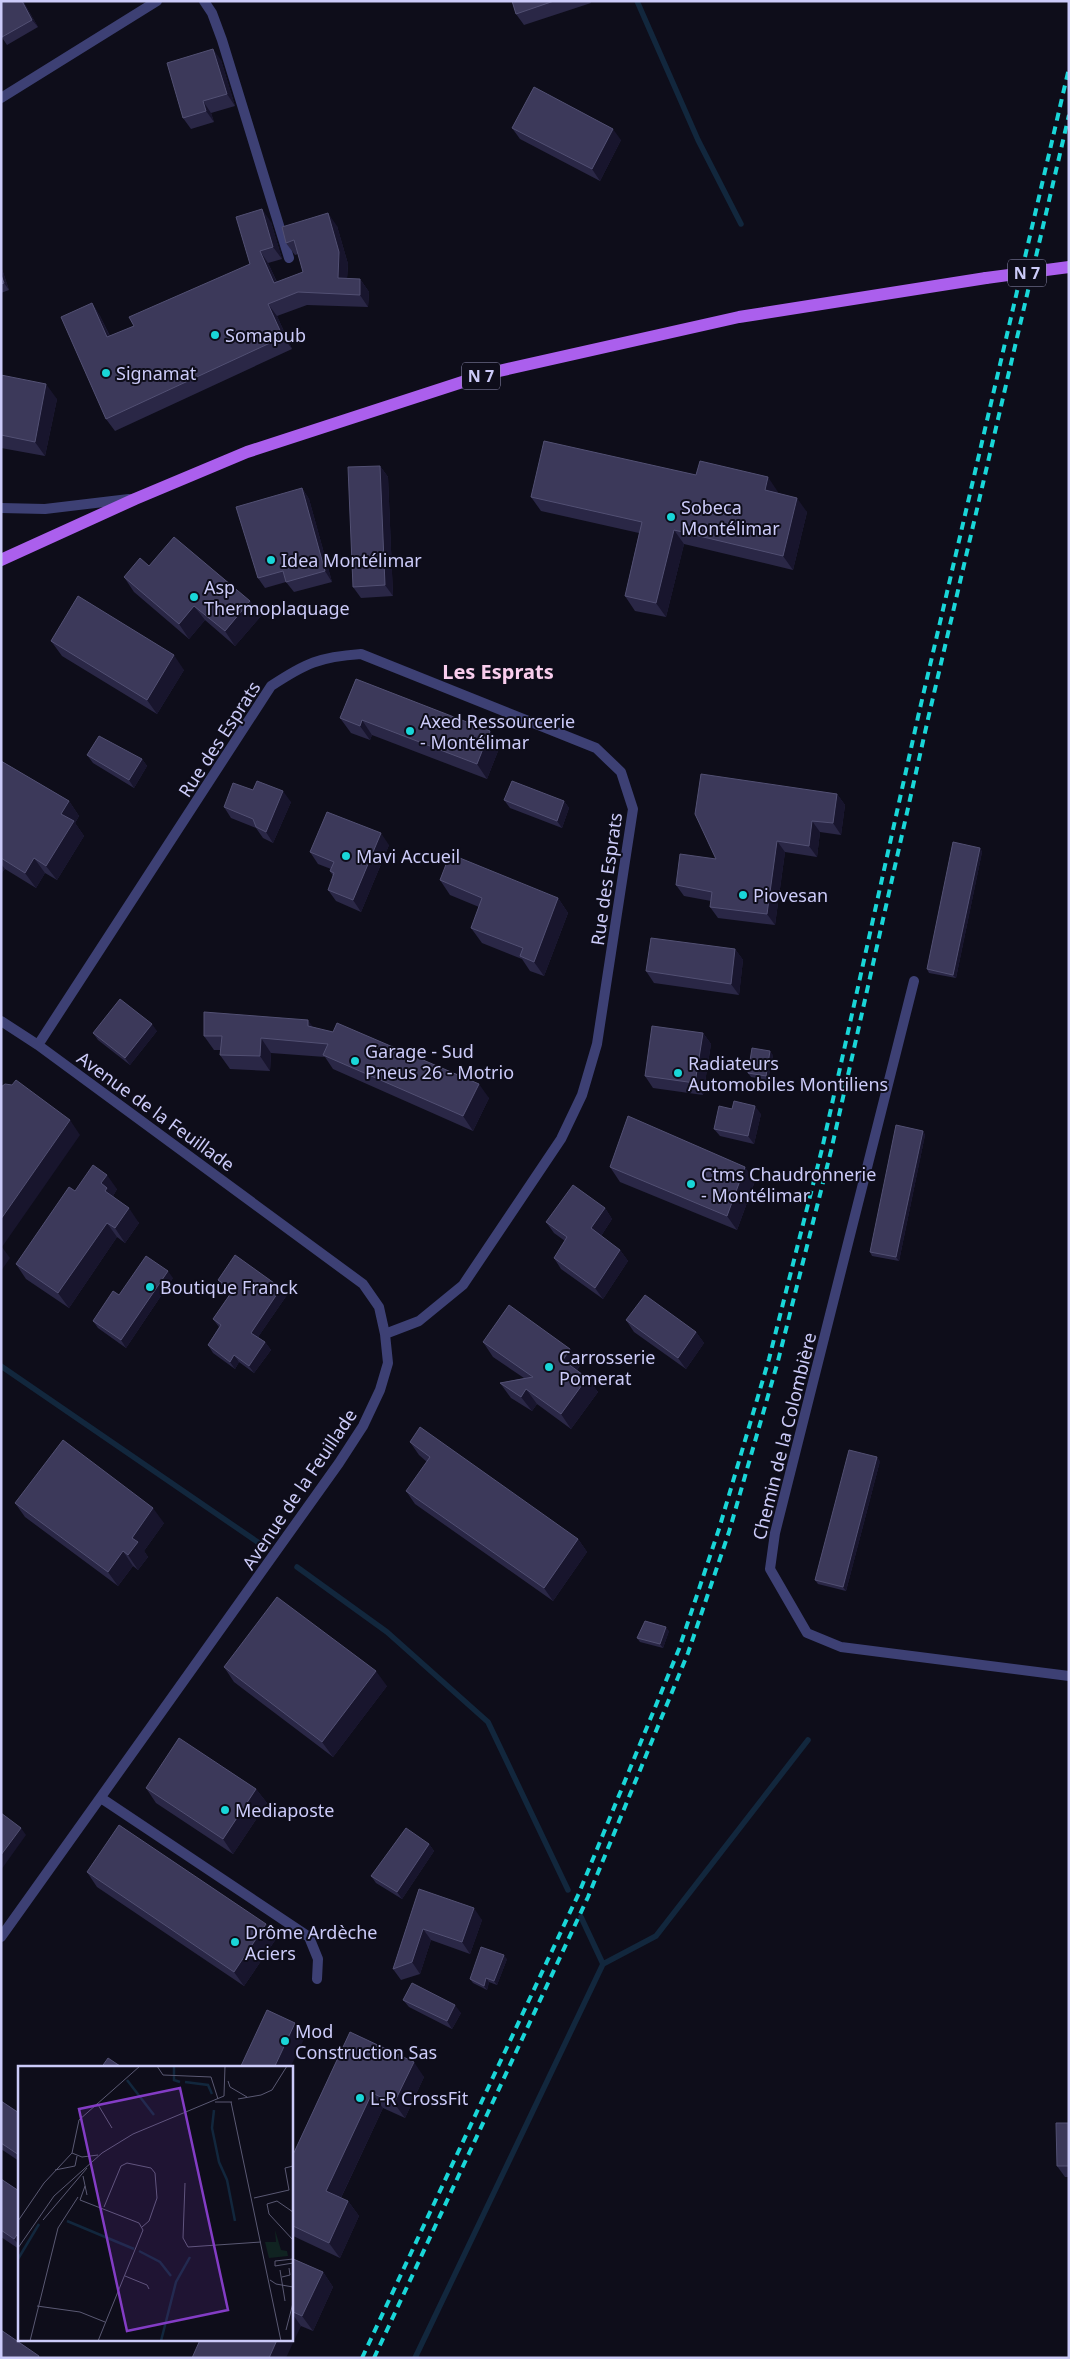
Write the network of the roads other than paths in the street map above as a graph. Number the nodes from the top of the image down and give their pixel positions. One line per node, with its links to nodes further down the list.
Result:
1 (157, 1): 3 (street)
2 (204, 1): 4 (street)
3 (1, 98)
4 (289, 258)
5 (1069, 267): 6 (main road, N 7, bridge)
6 (135, 498): 7 (street); 8 (main road, N 7)
7 (1, 508)
8 (13, 554): 9 (main road, N 7); 10 (street)
9 (1, 560)
10 (1, 565)
11 (914, 981): 15 (street, Chemin de la Colombière)
12 (1, 1021): 13 (street, Avenue de la Feuillade)
13 (38, 1045): 14 (street, Avenue de la Feuillade); 14 (street, Rue des Esprats)
14 (385, 1334): 16 (street, Avenue de la Feuillade)
15 (1069, 1676)
16 (101, 1798): 17 (street, Avenue de la Feuillade); 18 (street)
17 (1, 1936)
18 (317, 1979)

